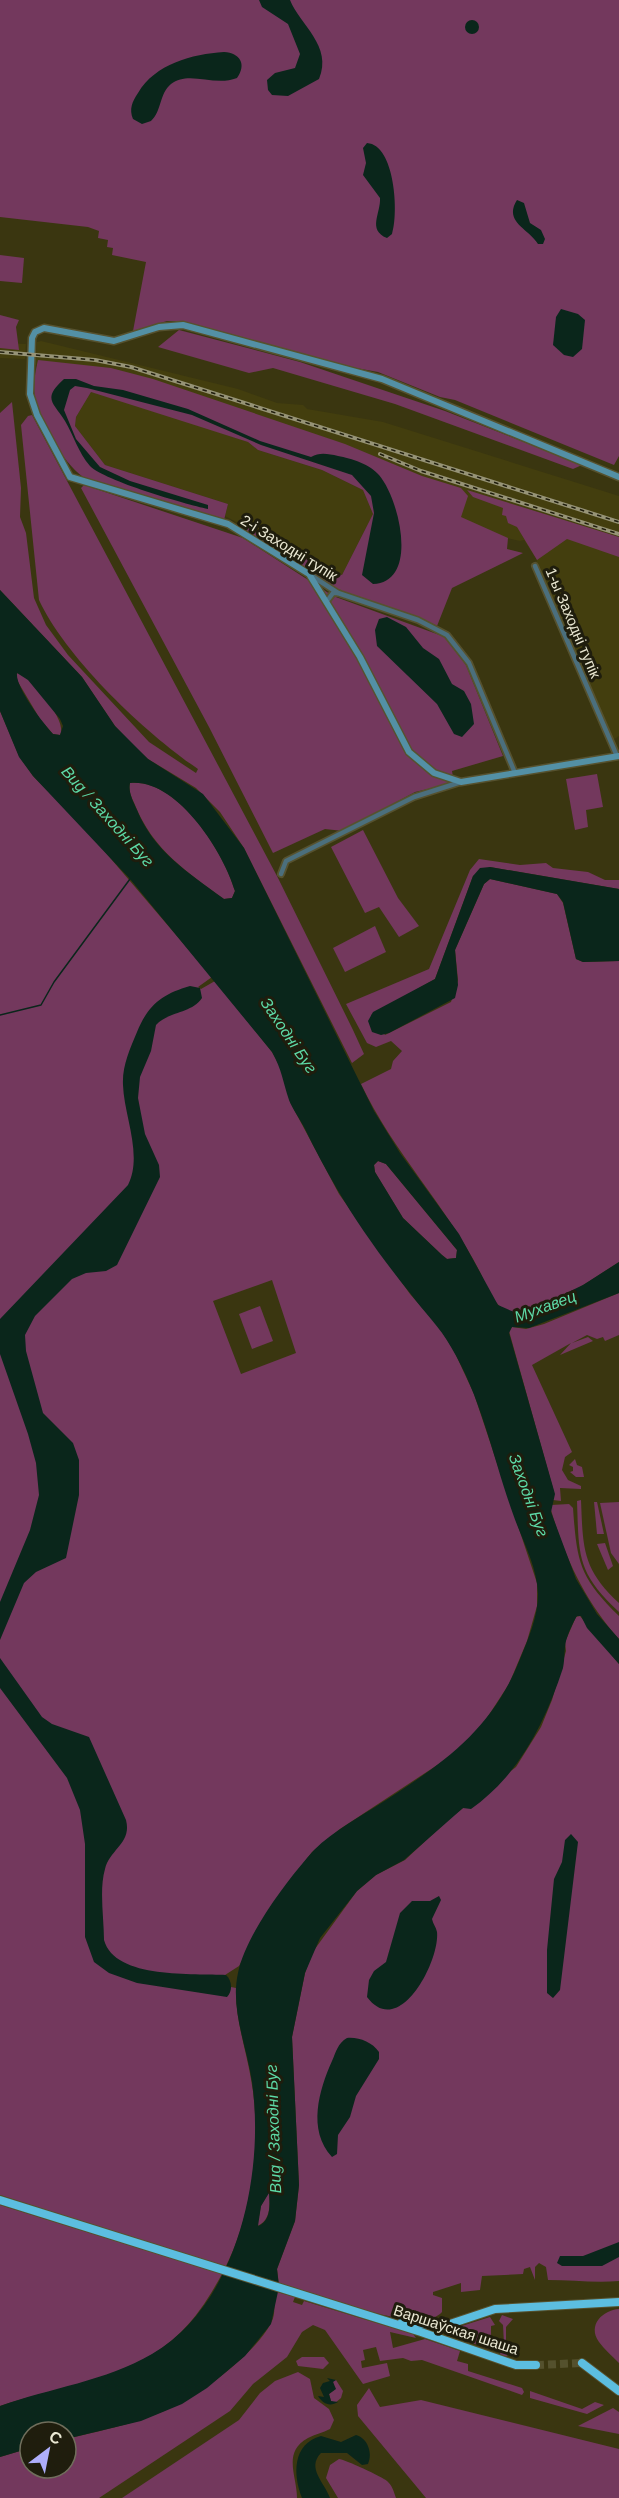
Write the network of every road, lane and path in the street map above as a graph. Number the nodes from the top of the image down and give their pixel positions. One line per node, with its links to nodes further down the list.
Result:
1 (619, 477): 3 (main road, 2-і Заходні тупік)
2 (535, 566): 6 (street, 1-ы Заходні тупік)
3 (309, 574): 4 (street, 2-і Заходні тупік); 5 (main road)
4 (338, 593): 5 (street); 7 (street, 2-і Заходні тупік)
5 (327, 601): 8 (main road)
6 (618, 756): 7 (main road)
7 (515, 773): 8 (main road)
8 (466, 781): 9 (street)
9 (281, 874)
10 (0, 2200): 12 (highway, Варшаўская шаша)
11 (619, 2302): 12 (highway, Варшаўская шаша)
12 (368, 2316): 14 (highway, Варшаўская шаша)
13 (582, 2363): 15 (highway)
14 (536, 2365)
15 (619, 2391)

